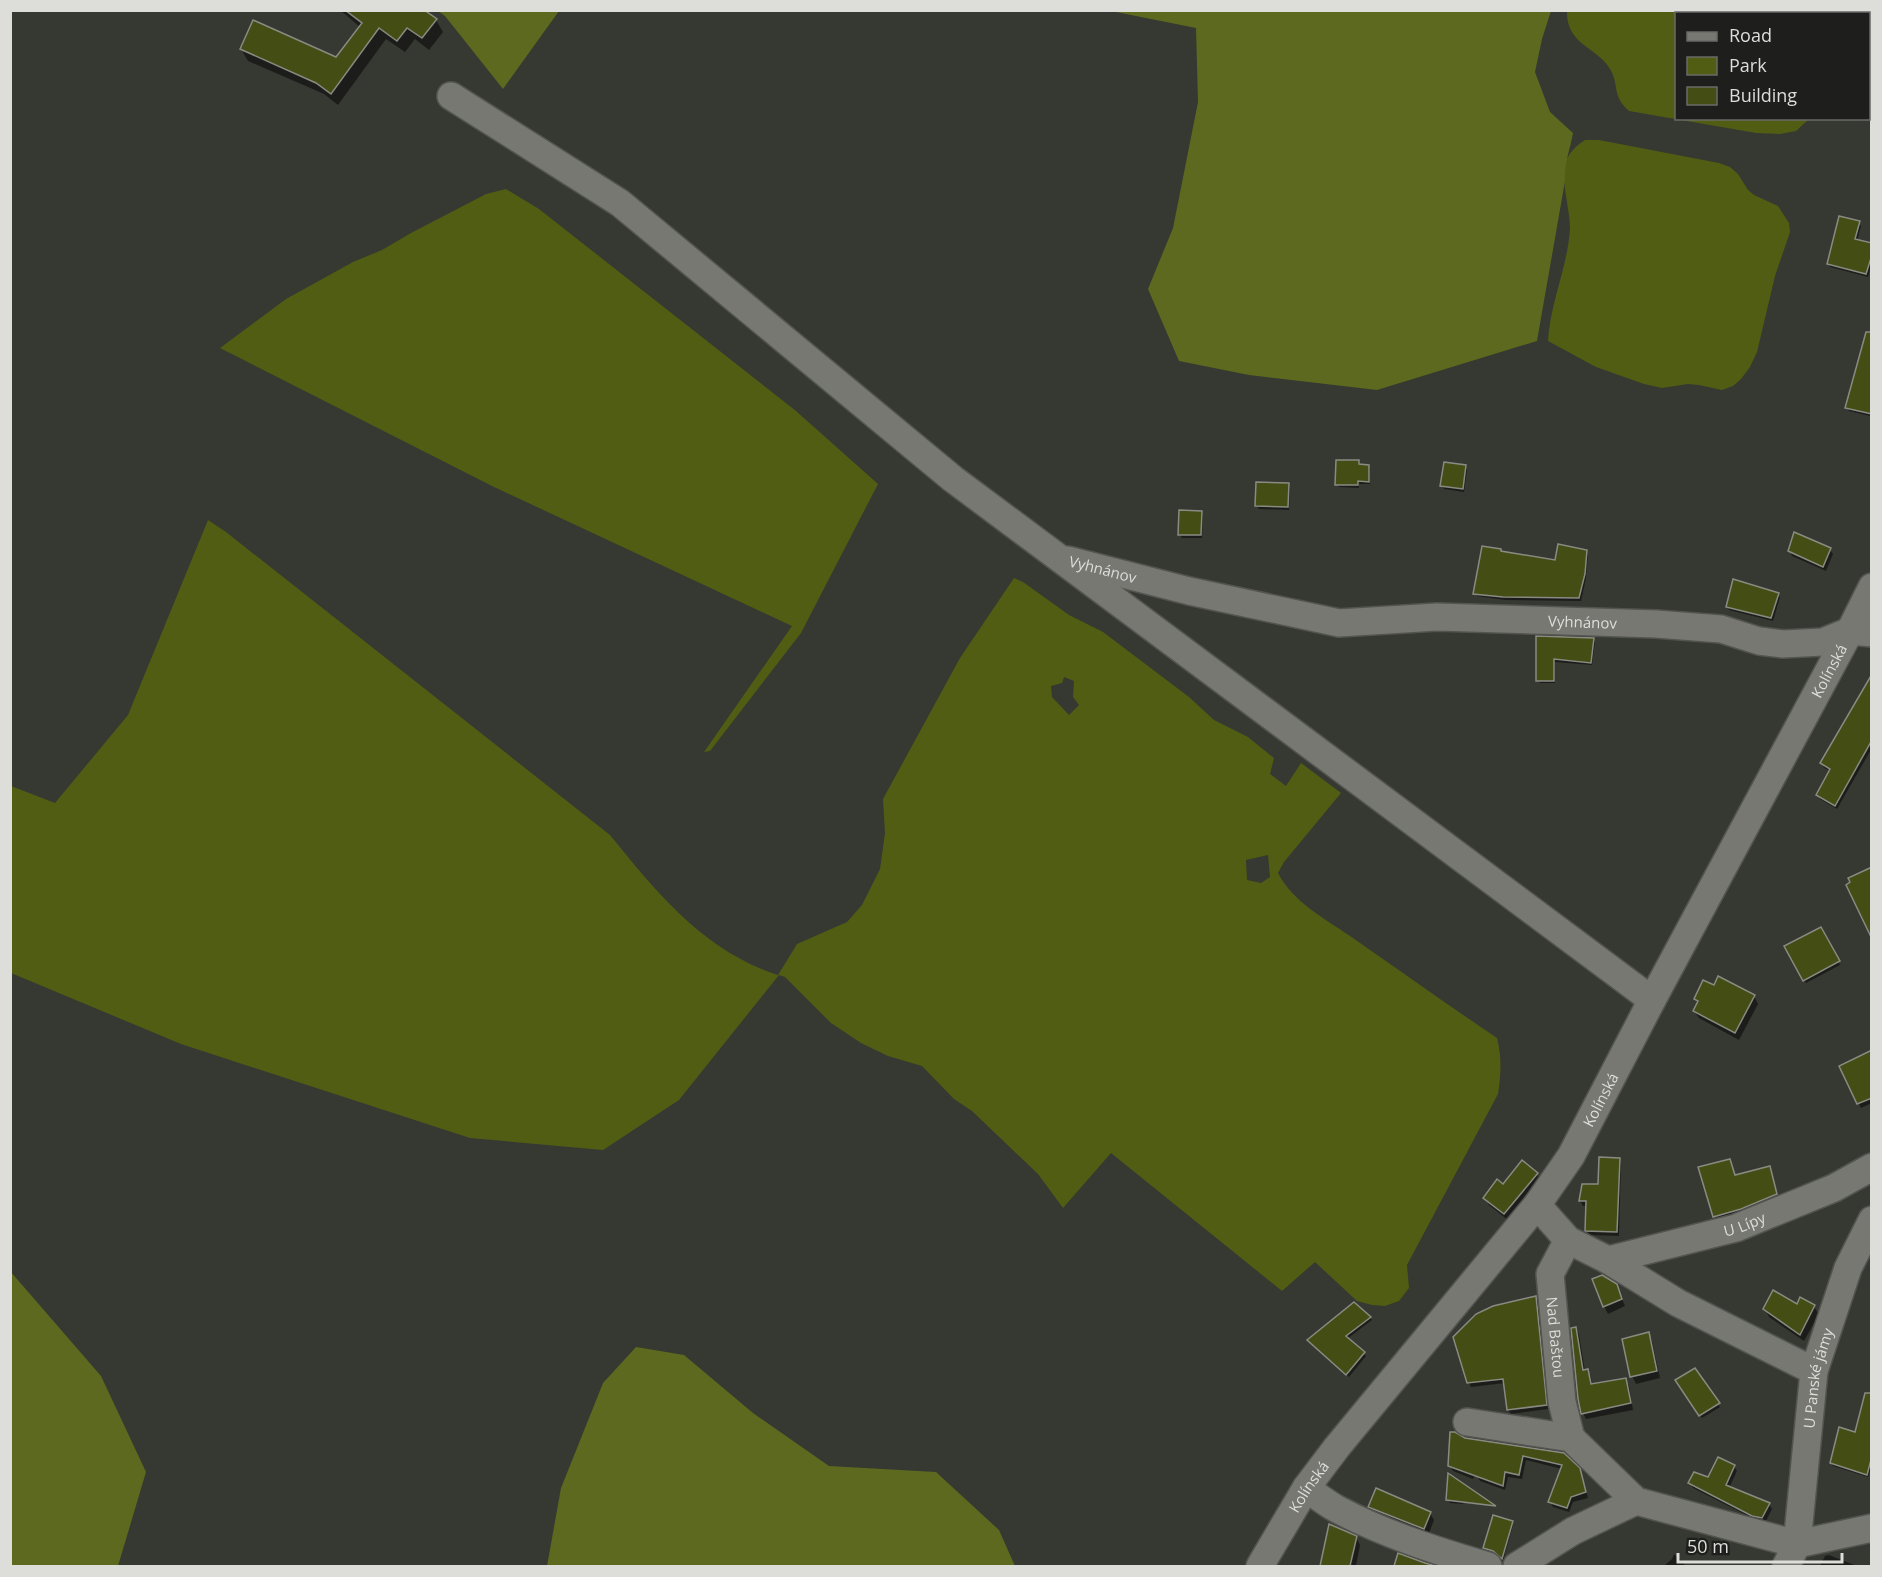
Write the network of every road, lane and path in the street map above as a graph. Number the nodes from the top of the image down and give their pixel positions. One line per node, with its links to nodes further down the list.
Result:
1 (451, 96): 2 (street)
2 (1055, 556): 4 (street, Vyhnánov); 5 (street, Vyhnánov)
3 (1872, 587): 4 (street, Kolínská)
4 (1861, 632): 5 (street, Kolínská)
5 (1652, 1000): 7 (street, Kolínská)
6 (1872, 1167): 10 (street, U Lípy)
7 (1537, 1205): 9 (street); 14 (street, Kolínská)
8 (1872, 1220): 11 (street, U Panské jámy)
9 (1568, 1240): 10 (street); 13 (street, Nad Baštou)
10 (1608, 1260): 11 (street)
11 (1814, 1371): 17 (street, U Panské jámy)
12 (1467, 1422): 13 (street)
13 (1571, 1438): 15 (street)
14 (1306, 1488): 18 (street, Kolínská); 19 (street)
15 (1636, 1501): 17 (street); 20 (street)
16 (1872, 1528): 17 (street)
17 (1791, 1555)
18 (1260, 1566)
19 (1488, 1566)
20 (1517, 1566)

